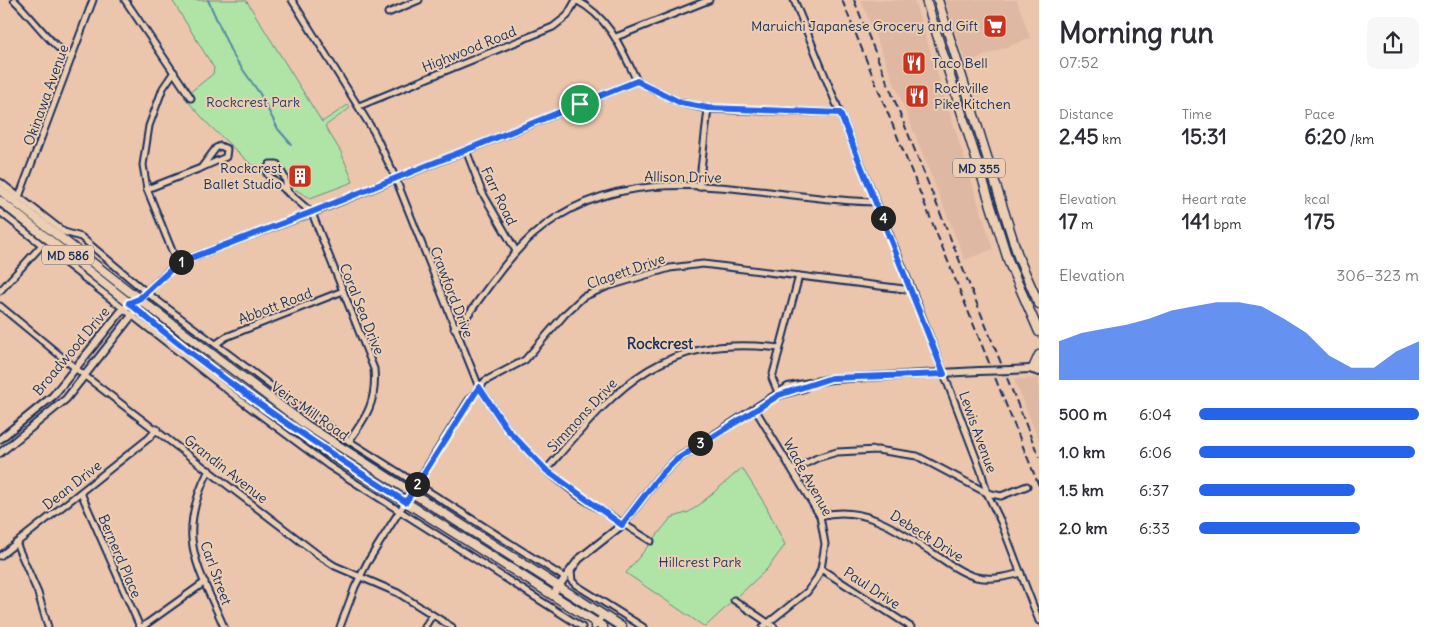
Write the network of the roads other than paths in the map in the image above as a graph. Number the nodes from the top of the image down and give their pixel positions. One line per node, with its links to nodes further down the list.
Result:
1 (14, 0): 13 (street)
2 (93, 0): 13 (street, Okinawa Avenue)
3 (125, 0): 14 (street)
4 (292, 0): 17 (street, Crawford Drive)
5 (419, 0): 11 (street)
6 (576, 0): 12 (street); 17 (street, Highwood Road)
7 (709, 0): 12 (street)
8 (794, 0): 19 (street, Lewis Avenue)
9 (926, 0): 49 (main road, MD 355)
10 (938, 0): 43 (main road, MD 355)
11 (388, 13)
12 (616, 37): 15 (street)
13 (71, 58): 28 (street, Okinawa Avenue)
14 (174, 72): 16 (street); 25 (street)
15 (637, 81): 18 (street); 20 (street, Broadwood Drive)
16 (191, 98)
17 (359, 106): 22 (street, Crawford Drive)
18 (708, 108): 19 (street); 24 (street)
19 (840, 113): 30 (street, Lewis Avenue)
20 (466, 150): 22 (street, Broadwood Drive); 34 (street, Farr Road)
21 (201, 168): 21 (street); 25 (street)
22 (395, 177): 32 (street, Broadwood Drive); 48 (street, Crawford Drive)
23 (0, 182): 28 (street, Veirs Mill Road)
24 (700, 187): 30 (street, Allison Drive); 34 (street, Allison Drive)
25 (147, 189): 35 (street)
26 (0, 190): 41 (main road, Veirs Mill Road / MD 586)
27 (288, 193): 27 (street); 32 (street)
28 (19, 197): 40 (street, Veirs Mill Road)
29 (0, 201): 42 (main road, Veirs Mill Road / MD 586)
30 (876, 202): 37 (street, Lewis Avenue)
31 (0, 212): 33 (street)
32 (312, 212): 35 (street, Broadwood Drive); 39 (street, Coral Sea Drive)
33 (42, 245): 38 (street); 45 (street)
34 (516, 251): 48 (street, Allison Drive)
35 (178, 263): 40 (street, Broadwood Drive)
36 (799, 276): 37 (street, Clagett Drive); 51 (street); 57 (street, Clagett Drive)
37 (912, 290): 55 (street, Lewis Avenue)
38 (0, 291)
39 (343, 291): 50 (street, Abbott Road); 62 (street, Coral Sea Drive)
40 (146, 292): 41 (street, Broadwood Drive); 50 (street, Veirs Mill Road)
41 (139, 299): 42 (street, Broadwood Drive); 46 (street, Broadwood Drive); 70 (main road, Veirs Mill Road / MD 586)
42 (129, 303): 45 (street, Broadwood Drive); 46 (main road, Veirs Mill Road / MD 586)
43 (1039, 304)
44 (0, 306): 53 (street, Grandin Avenue)
45 (123, 309): 47 (street); 53 (street, Broadwood Drive)
46 (137, 309): 47 (street, Broadwood Drive); 72 (main road, Veirs Mill Road / MD 586)
47 (131, 316): 56 (street, Broadwood Drive); 73 (street)
48 (454, 328): 57 (street, Crawford Drive)
49 (1039, 332)
50 (216, 344): 62 (street, Veirs Mill Road)
51 (779, 348): 58 (street); 65 (street, Simmons Drive)
52 (1039, 355): 54 (main road)
53 (76, 368): 56 (street, Grandin Avenue); 61 (street, Broadwood Drive)
54 (1035, 368): 55 (street, bridge)
55 (944, 374): 58 (street); 71 (street, Lewis Avenue)
56 (85, 376): 60 (street, Grandin Avenue); 63 (street, Broadwood Drive)
57 (479, 387): 65 (street, Crawford Drive); 67 (street, Clagett Drive)
58 (779, 395): 59 (street)
59 (755, 409): 66 (street, Wade Avenue); 75 (street)
60 (157, 429): 64 (street, Grandin Avenue); 69 (street, Dean Drive)
61 (0, 439)
62 (349, 441): 67 (street, Veirs Mill Road)
63 (0, 453)
64 (209, 470): 82 (street, Grandin Avenue); 84 (street, Carl Street)
65 (546, 470): 75 (street, Crawford Drive)
66 (793, 470): 71 (street); 74 (street, Wade Avenue)
67 (417, 484): 70 (street, Clagett Drive); 83 (street, Veirs Mill Road)
68 (1028, 486): 71 (street)
69 (81, 493): 77 (street, Dean Drive); 94 (street, Bernerd Place)
70 (411, 493): 72 (street, Clagett Drive); 85 (main road, Veirs Mill Road / MD 586)
71 (987, 493): 81 (street, Lewis Avenue)
72 (406, 502): 73 (street, Clagett Drive); 86 (main road, Veirs Mill Road / MD 586)
73 (400, 511): 82 (street, Clagett Drive); 99 (street)
74 (820, 516): 79 (street, Wade Avenue); 81 (street, Debeck Drive)
75 (622, 525): 76 (street, Crawford Drive); 80 (street)
76 (651, 541)
77 (16, 543): 78 (street, Dean Drive); 93 (street)
78 (0, 556)
79 (821, 570): 91 (street, Wade Avenue); 103 (street, Paul Drive)
80 (571, 571): 83 (street); 101 (street)
81 (1021, 573): 90 (street, Lewis Avenue)
82 (360, 576): 88 (street, Grandin Avenue); 96 (street, Clagett Drive)
83 (566, 578): 85 (street)
84 (205, 582): 94 (street); 95 (street, Carl Street)
85 (560, 587): 86 (street); 89 (main road, Veirs Mill Road / MD 586)
86 (553, 594): 92 (main road, Veirs Mill Road / MD 586)
87 (734, 600): 91 (street)
88 (432, 615): 97 (street); 98 (street, Grandin Avenue)
89 (603, 615): 92 (street); 100 (main road, Veirs Mill Road / MD 586)
90 (1039, 620)
91 (766, 625): 102 (street)
92 (598, 626)
93 (48, 627)
94 (141, 627)
95 (224, 627)
96 (340, 627)
97 (425, 627)
98 (452, 627)
99 (582, 627)
100 (622, 627)
101 (643, 627)
102 (774, 627)
103 (911, 627)

